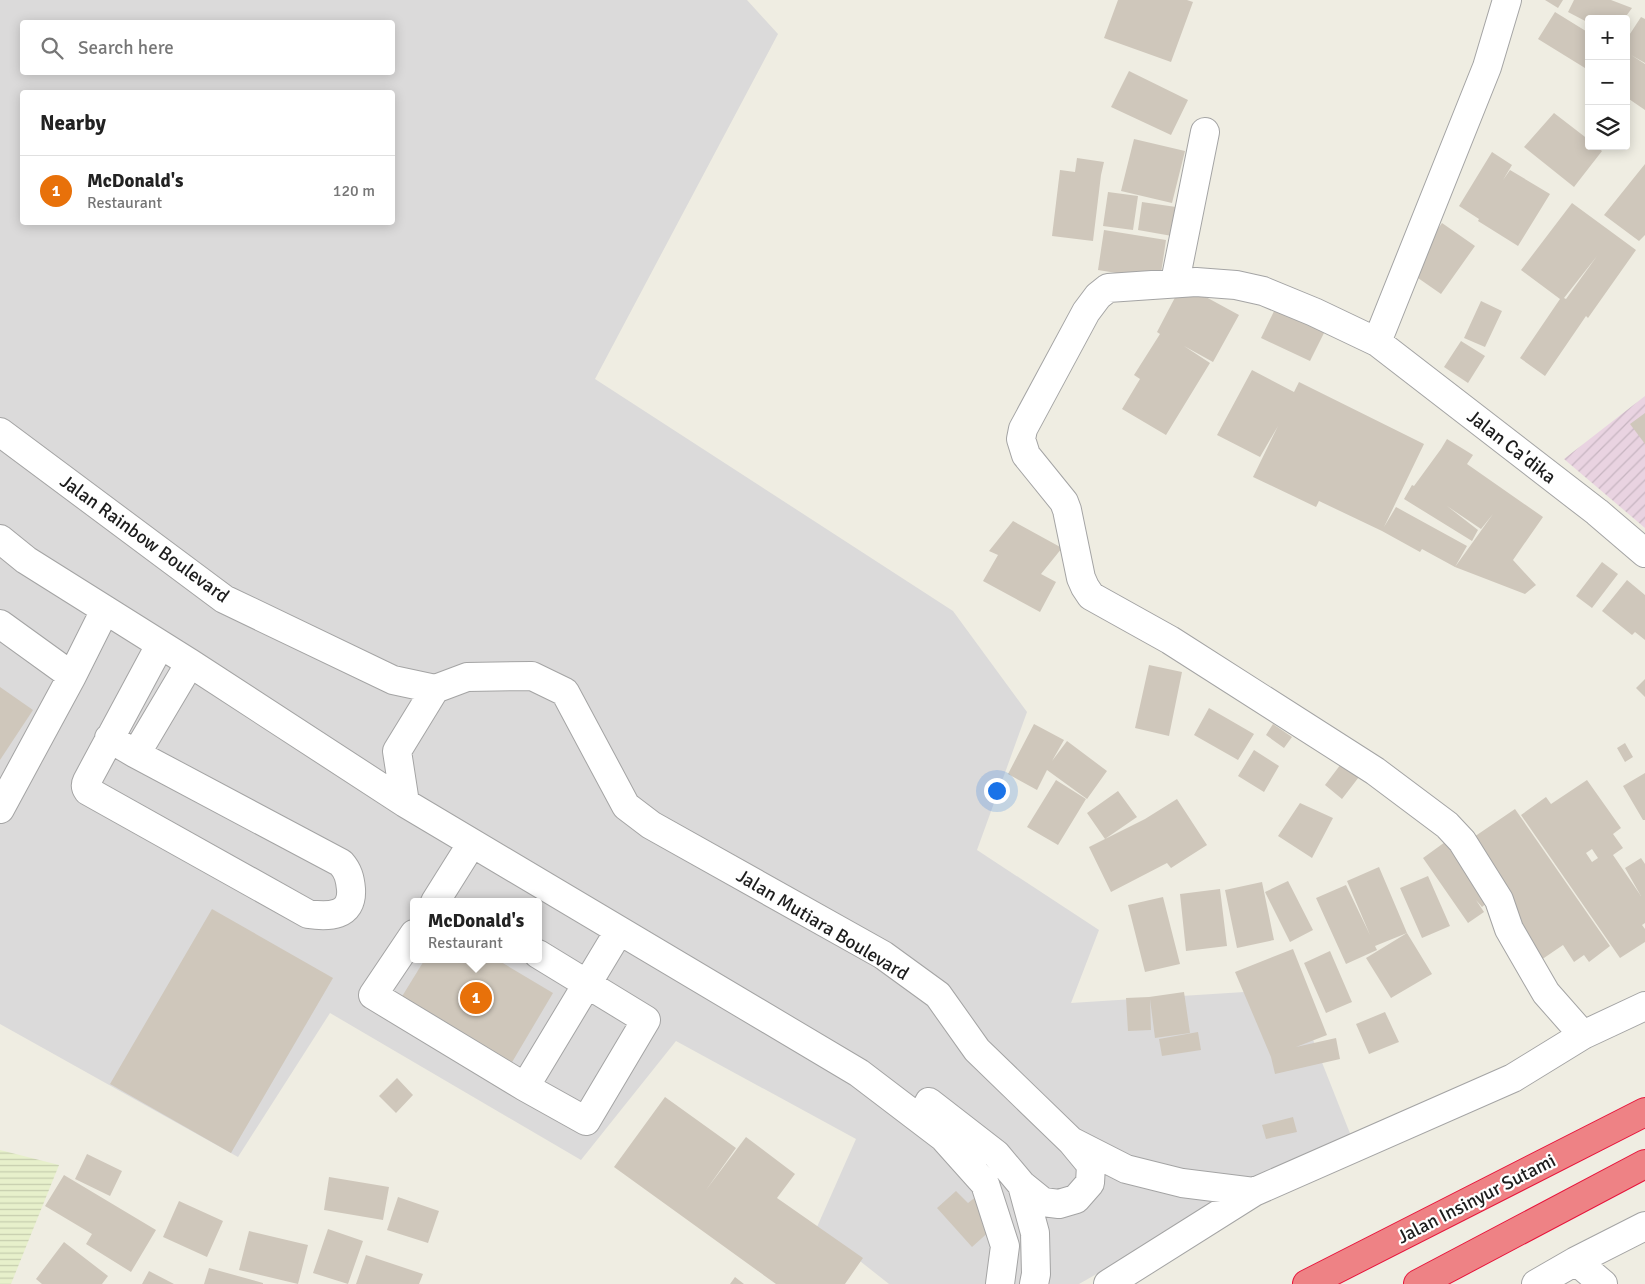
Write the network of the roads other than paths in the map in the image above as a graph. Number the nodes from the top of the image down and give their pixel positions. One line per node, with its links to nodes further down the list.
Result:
1 (1507, 0): 4 (street)
2 (1206, 132): 3 (street)
3 (1175, 282): 4 (street, Jalan Ca'dika); 25 (street, Jalan Ca'dika)
4 (1377, 342): 7 (street, Jalan Ca'dika)
5 (0, 432): 13 (street, Jalan Rainbow Boulevard)
6 (0, 539): 8 (street)
7 (1645, 553)
8 (106, 610): 10 (street); 12 (street)
9 (0, 624): 12 (street)
10 (160, 645): 11 (street); 14 (street)
11 (190, 664): 15 (street); 16 (street)
12 (72, 676): 17 (street)
13 (435, 689): 16 (street); 29 (street, Jalan Mutiara Boulevard)
14 (109, 738): 15 (street); 15 (street)
15 (136, 754)
16 (405, 803): 18 (street)
17 (0, 809)
18 (472, 843): 19 (street); 20 (street)
19 (443, 898)
20 (619, 931): 23 (street); 26 (street)
21 (410, 940): 27 (street)
22 (542, 956): 23 (street)
23 (587, 984): 27 (street); 27 (street)
24 (1645, 1006): 25 (street)
25 (1583, 1035): 32 (street)
26 (859, 1073): 31 (street); 35 (street)
27 (525, 1087)
28 (1645, 1112): 38 (highway, Jalan Insinyur Sutami)
29 (1072, 1142): 31 (street); 32 (street, Jalan Mutiara Boulevard)
30 (1645, 1164): 39 (highway)
31 (1022, 1185): 36 (street)
32 (1254, 1192): 37 (street)
33 (1645, 1226): 34 (street)
34 (1576, 1261): 40 (street); 41 (street)
35 (1000, 1284)
36 (1034, 1284)
37 (1108, 1284)
38 (1307, 1284)
39 (1418, 1284)
40 (1536, 1284)
41 (1603, 1284)

